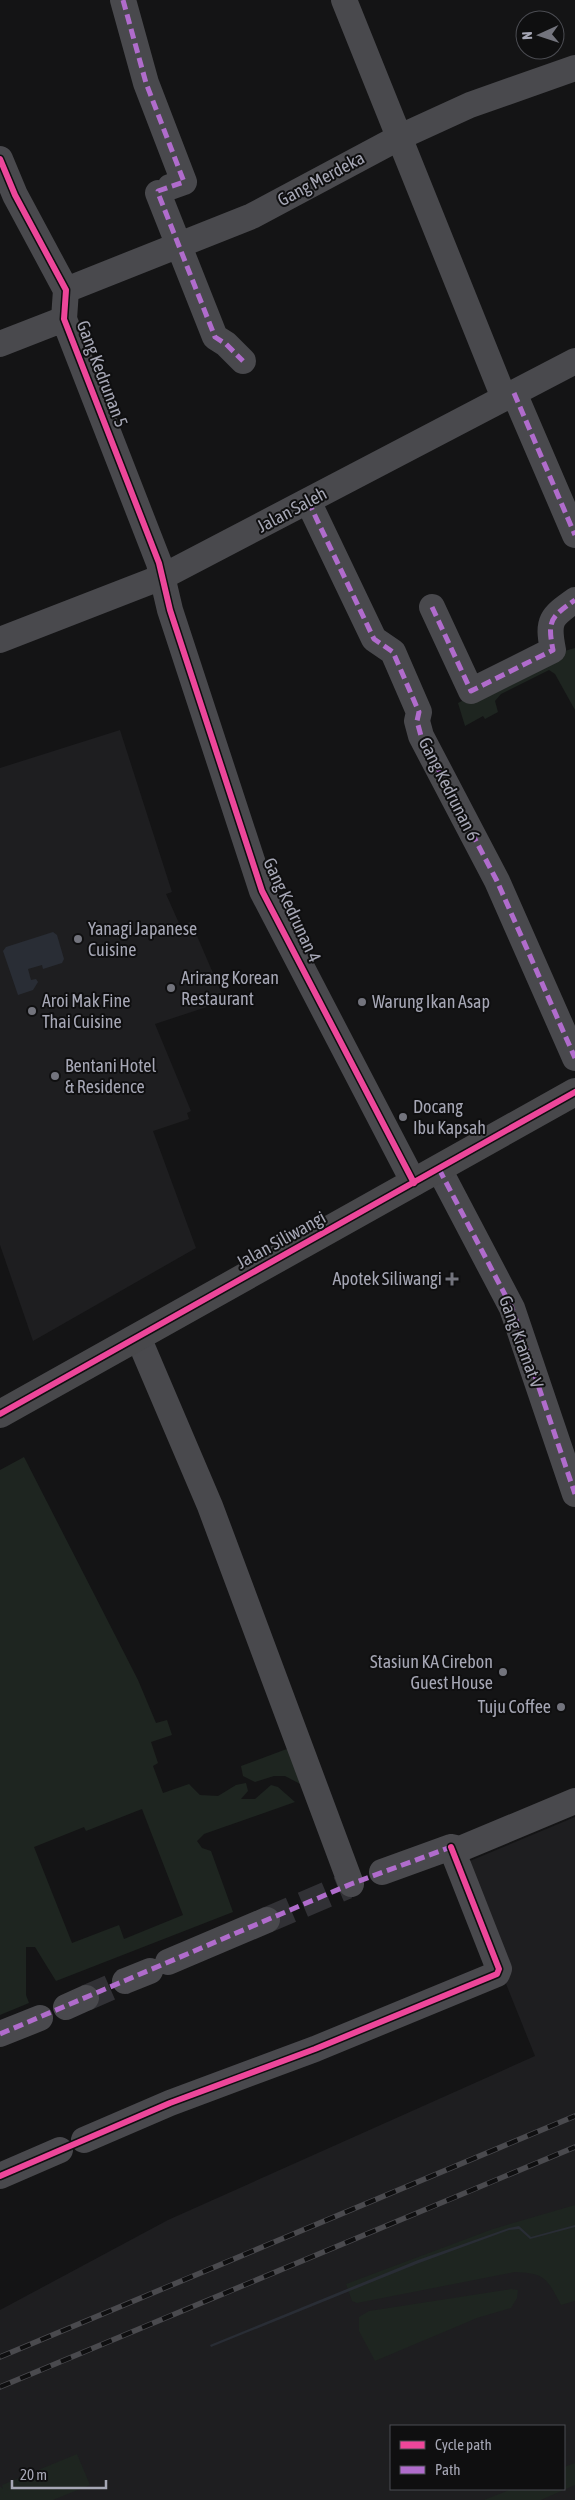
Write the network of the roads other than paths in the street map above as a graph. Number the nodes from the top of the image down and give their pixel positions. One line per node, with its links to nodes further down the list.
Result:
1 (123, 0): 6 (street)
2 (344, 0): 4 (street)
3 (575, 68): 4 (street, Gang Merdeka)
4 (400, 137): 6 (street, Gang Merdeka); 12 (street)
5 (0, 159): 7 (street)
6 (177, 246): 7 (street, Gang Merdeka); 11 (street)
7 (66, 290): 8 (street, Gang Kedrunan 5)
8 (64, 319): 9 (street); 15 (street, Gang Kedrunan 5)
9 (0, 344)
10 (575, 361): 12 (street, Jalan Saleh)
11 (243, 362)
12 (509, 396): 13 (street, Jalan Saleh); 14 (street)
13 (308, 501): 15 (street, Jalan Saleh); 19 (street, Gang Kedrunan 6)
14 (575, 535)
15 (162, 577): 18 (street, Jalan Saleh); 22 (street, Gang Kedrunan 4)
16 (575, 600): 17 (street)
17 (432, 607)
18 (0, 640)
19 (575, 1058)
20 (575, 1092): 21 (main road, Jalan Siliwangi)
21 (439, 1169): 22 (main road, Jalan Siliwangi); 25 (street, Gang Kramat V)
22 (414, 1183): 23 (main road, Jalan Siliwangi)
23 (138, 1337): 24 (main road, Jalan Siliwangi); 27 (street)
24 (0, 1414)
25 (575, 1494)
26 (575, 1801): 27 (street)
27 (451, 1847): 32 (street)
28 (267, 1920): 29 (street)
29 (125, 1981)
30 (40, 2018): 31 (street)
31 (0, 2034)
32 (84, 2140)
33 (60, 2150): 34 (street)
34 (0, 2176)

